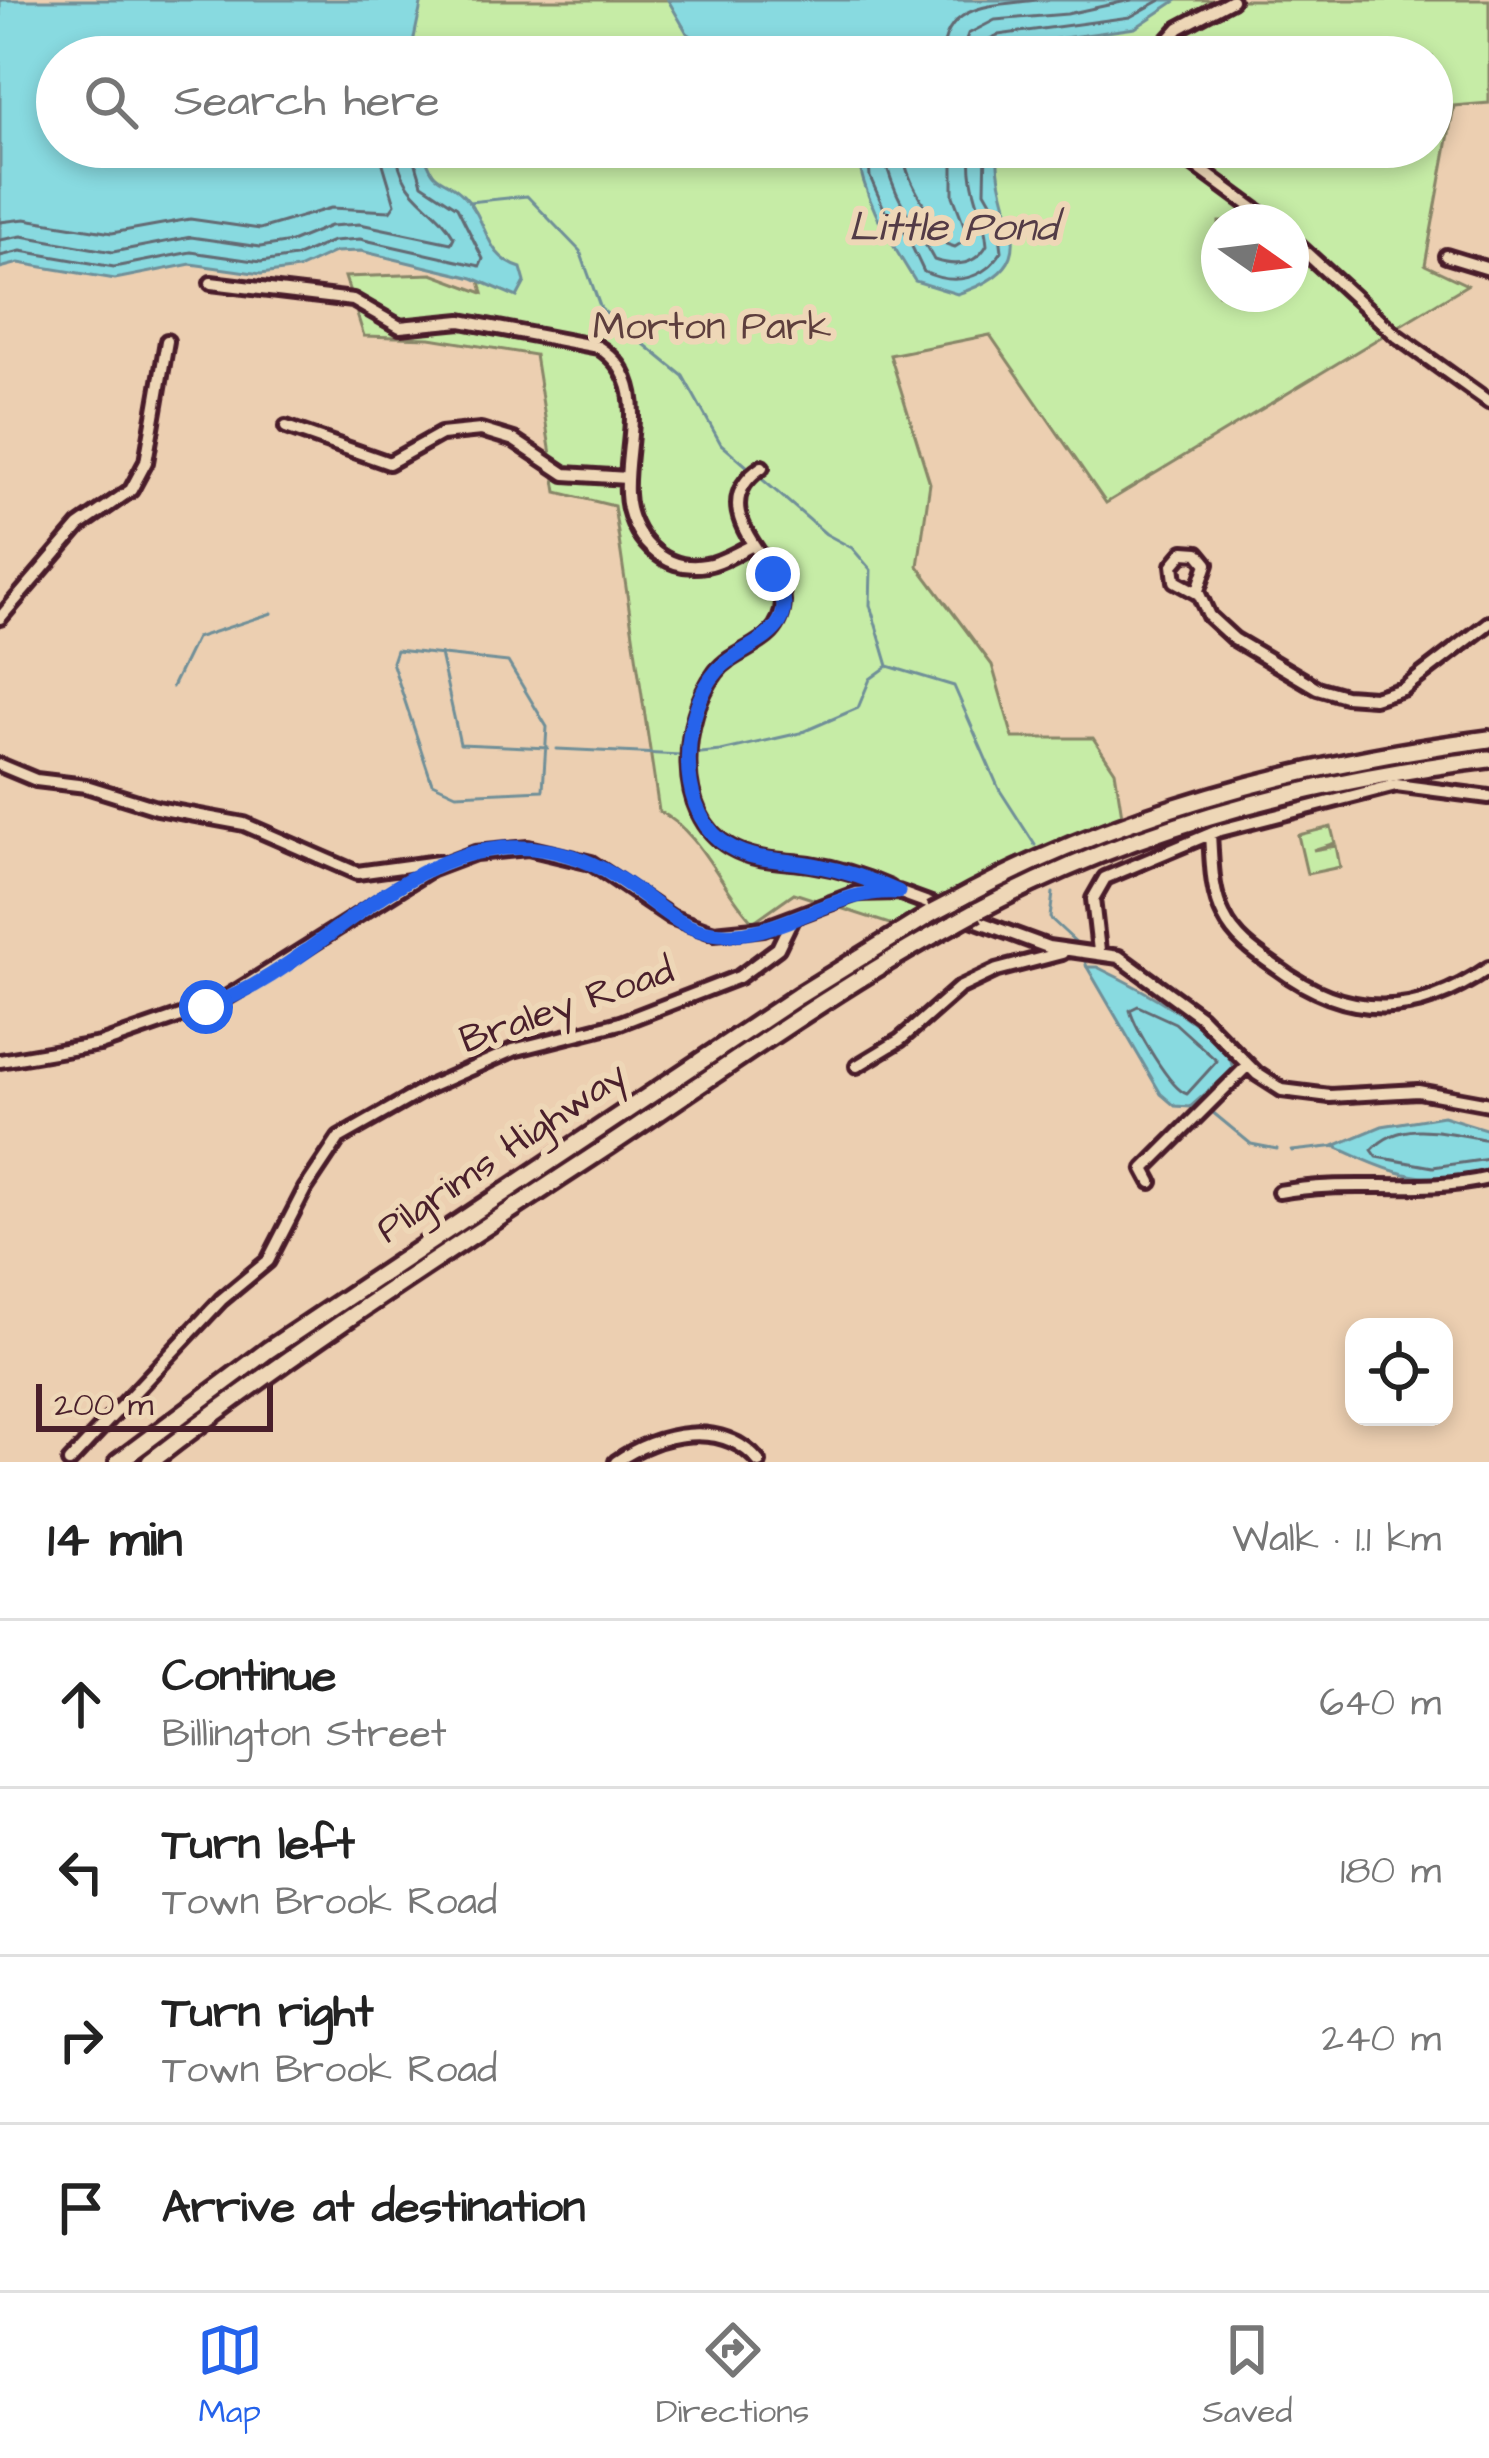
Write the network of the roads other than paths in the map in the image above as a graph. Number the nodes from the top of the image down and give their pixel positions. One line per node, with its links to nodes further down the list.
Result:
1 (1232, 0): 2 (street)
2 (1173, 36)
3 (1199, 168): 4 (street)
4 (1248, 204)
5 (1309, 255): 10 (street)
6 (1446, 256): 7 (street)
7 (1489, 269)
8 (211, 283): 13 (street)
9 (166, 340): 16 (street)
10 (1489, 402)
11 (286, 427): 13 (street)
12 (757, 470): 14 (street)
13 (627, 478): 14 (street)
14 (749, 547): 24 (street)
15 (1197, 593): 17 (street)
16 (0, 618)
17 (1489, 622)
18 (1489, 739): 37 (highway, Pilgrims Highway, bridge)
19 (1489, 759): 38 (highway, Pilgrims Highway, bridge)
20 (0, 765): 23 (street)
21 (1489, 797): 22 (street)
22 (1210, 834): 26 (street); 28 (street)
23 (446, 862): 25 (street); 29 (street)
24 (898, 892): 25 (street); 27 (street)
25 (792, 919): 36 (street, Braley Road)
26 (1095, 950): 27 (street); 30 (street)
27 (1069, 952): 31 (street)
28 (1489, 968)
29 (0, 1061)
30 (1248, 1065): 32 (street); 34 (street)
31 (857, 1066)
32 (1489, 1104)
33 (1489, 1178): 35 (street)
34 (1151, 1181)
35 (1280, 1192)
36 (69, 1462)
37 (118, 1462)
38 (150, 1462)
39 (616, 1462): 40 (street)
40 (759, 1462)

